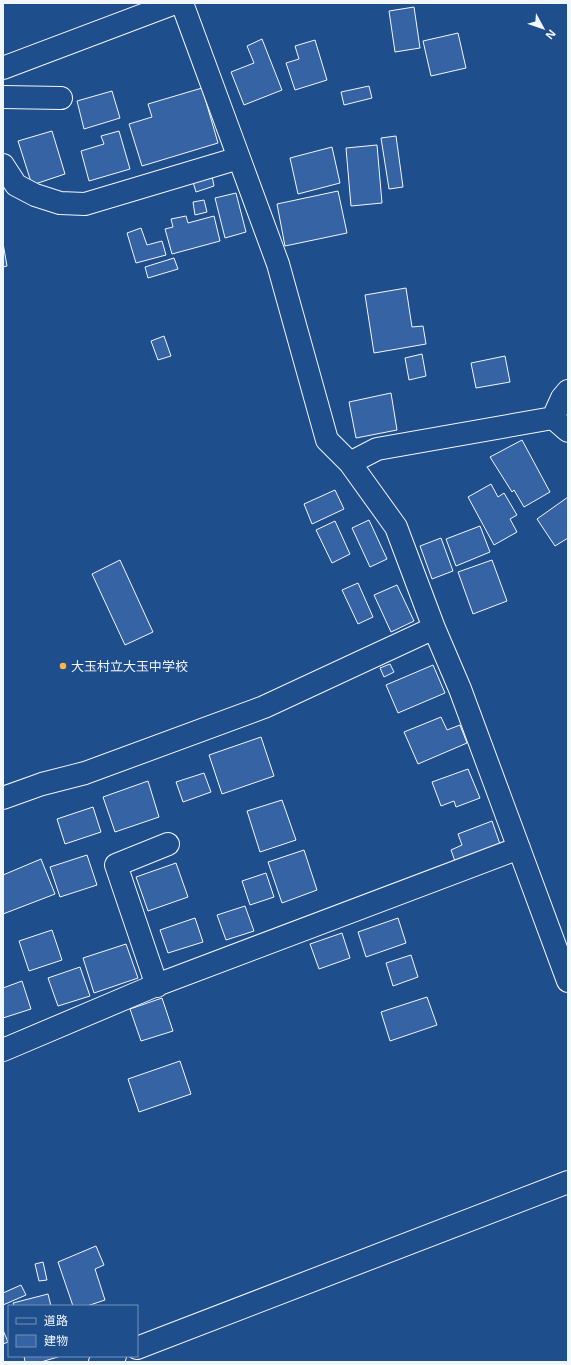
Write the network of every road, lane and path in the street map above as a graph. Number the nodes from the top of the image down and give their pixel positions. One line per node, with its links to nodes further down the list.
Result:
1 (175, 3): 3 (street)
2 (182, 3): 6 (street)
3 (3, 68)
4 (3, 97): 5 (street)
5 (61, 98)
6 (239, 158): 7 (street); 10 (street)
7 (3, 165)
8 (568, 391): 9 (street)
9 (560, 425): 10 (street)
10 (350, 463): 11 (street)
11 (434, 628): 12 (street); 14 (street)
12 (3, 798)
13 (168, 844): 16 (street)
14 (520, 848): 15 (street); 16 (street)
15 (568, 981)
16 (157, 986): 17 (street)
17 (3, 1050)
18 (568, 1182): 19 (street)
19 (138, 1348)
20 (112, 1357): 21 (street)
21 (100, 1362)

